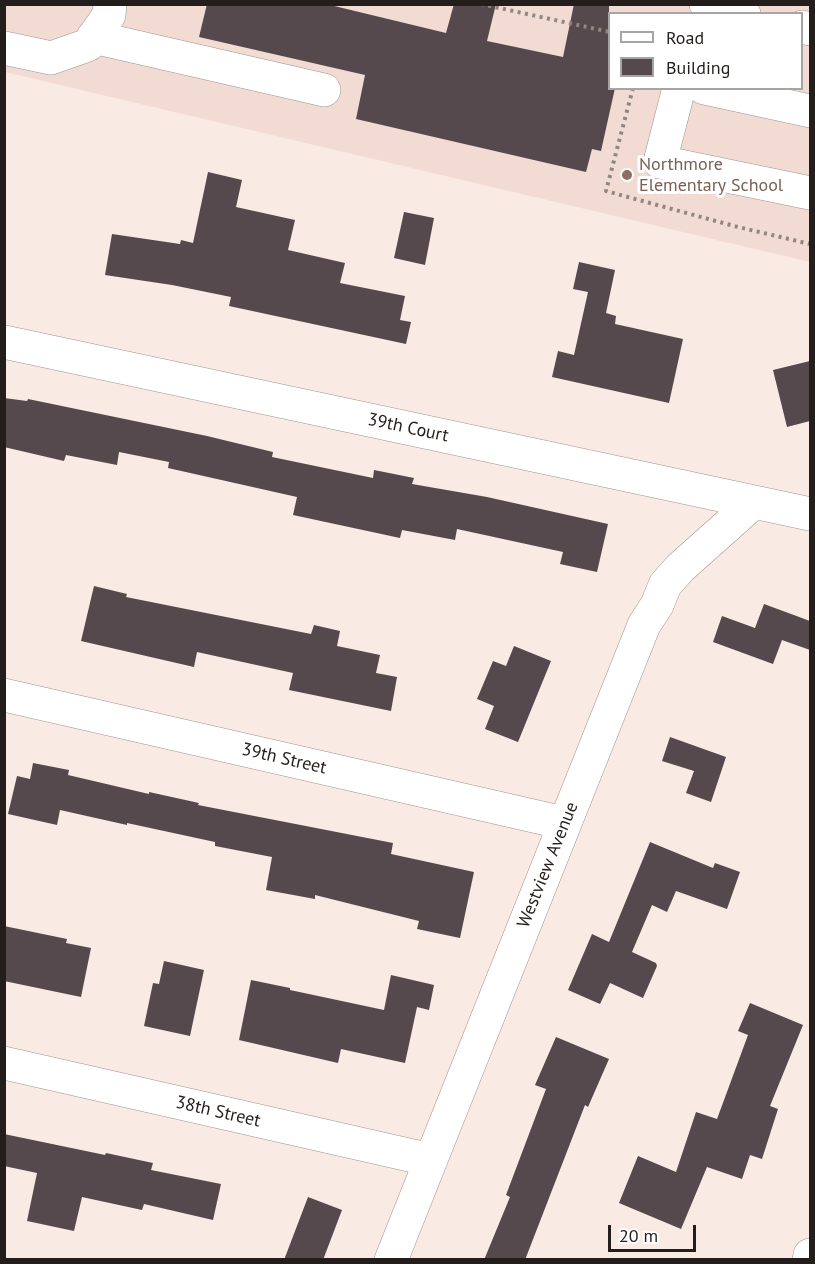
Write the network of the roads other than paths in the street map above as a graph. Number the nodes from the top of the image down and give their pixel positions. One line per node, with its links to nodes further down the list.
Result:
1 (110, 4): 4 (street)
2 (706, 4): 3 (street)
3 (736, 12)
4 (93, 37): 5 (street); 6 (street)
5 (4, 48)
6 (324, 90)
7 (678, 90): 10 (street)
8 (713, 90): 9 (street)
9 (810, 111)
10 (810, 193)
11 (4, 342): 12 (street, 39th Court)
12 (754, 502): 13 (street, 39th Court); 15 (street, Westview Avenue)
13 (810, 514)
14 (4, 695): 15 (street, 39th Street)
15 (564, 823): 17 (street, Westview Avenue)
16 (4, 1063): 17 (street, 38th Street)
17 (431, 1160): 18 (street, Westview Avenue)
18 (391, 1260)

